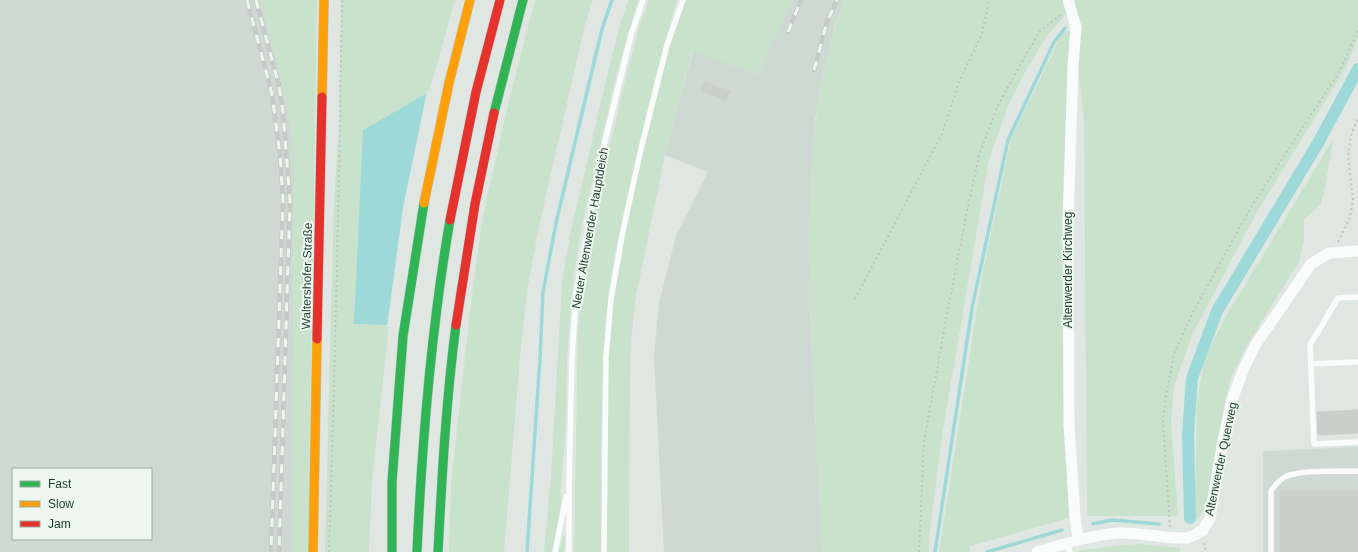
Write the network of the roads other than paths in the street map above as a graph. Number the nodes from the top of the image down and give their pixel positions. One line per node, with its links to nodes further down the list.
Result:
1 (324, 0): 18 (main road, Waltershofer Straße)
2 (470, 0): 19 (main road)
3 (500, 0): 20 (main road)
4 (523, 0): 21 (main road)
5 (643, 0): 16 (lane, Neuer Altenwerder Hauptdeich)
6 (683, 0): 24 (lane)
7 (1070, 4): 17 (street, Altenwerder Kirchweg)
8 (481, 46): 13 (lane)
9 (1358, 250): 17 (street, Altenwerder Querweg)
10 (1358, 297): 12 (lane)
11 (1358, 362): 12 (lane)
12 (1311, 364): 14 (lane)
13 (419, 414)
14 (1358, 442)
15 (1358, 471): 26 (lane)
16 (568, 485): 22 (lane, Neuer Altenwerder Hauptdeich); 23 (lane, Neuer Altenwerder Hauptdeich)
17 (1072, 545): 25 (street, Altenwerder Querweg)
18 (313, 552)
19 (392, 552)
20 (417, 552)
21 (438, 552)
22 (555, 552)
23 (569, 552)
24 (604, 552)
25 (1037, 552)
26 (1271, 552)

